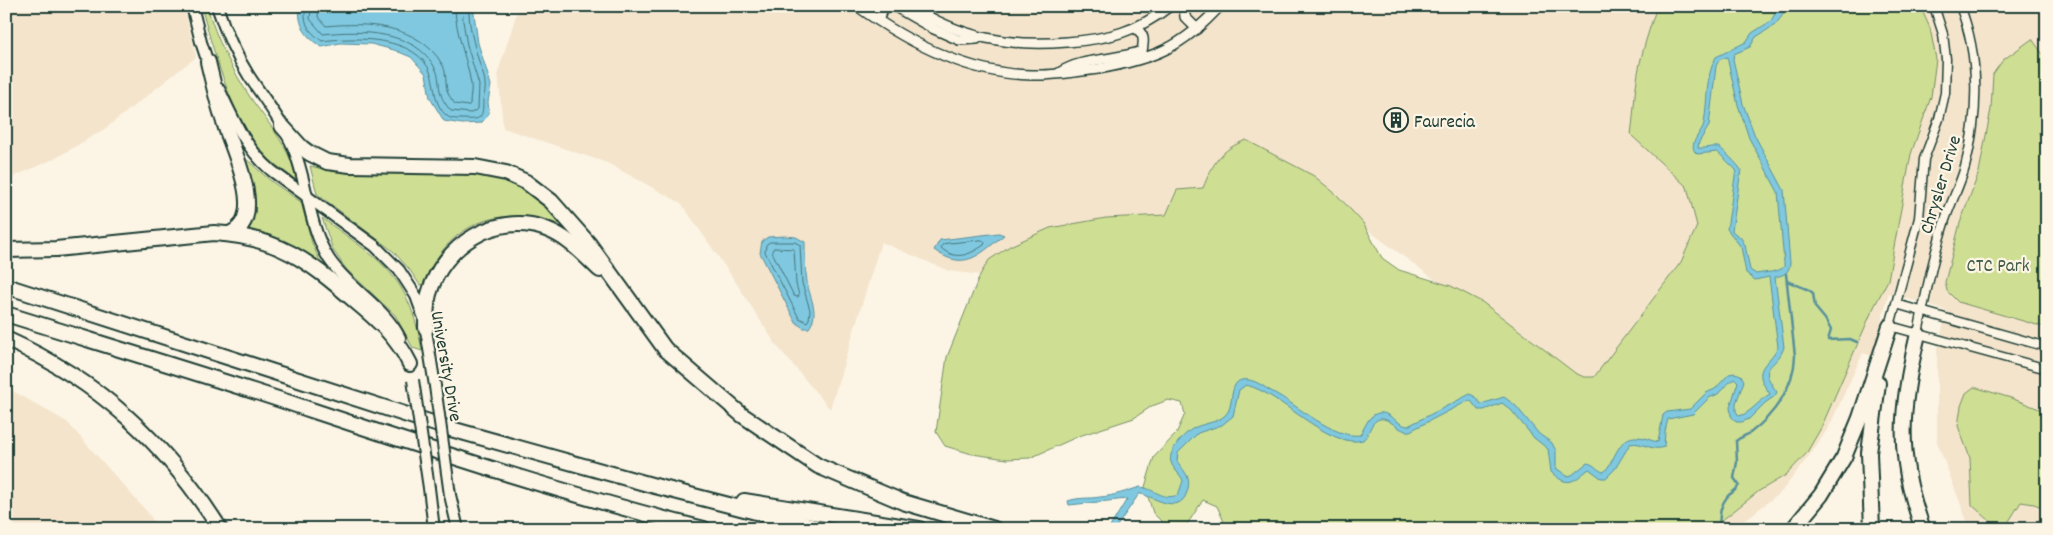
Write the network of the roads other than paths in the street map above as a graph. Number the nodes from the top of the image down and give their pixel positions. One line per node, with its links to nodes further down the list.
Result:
1 (192, 6): 16 (main road, University Drive)
2 (217, 6): 18 (main road, University Drive)
3 (857, 6): 12 (street)
4 (889, 6): 12 (street)
5 (894, 6): 15 (street)
6 (911, 6): 15 (street)
7 (1170, 6): 13 (street)
8 (1184, 6): 14 (street)
9 (1220, 6): 14 (street)
10 (1934, 6): 24 (street, Chrysler Drive)
11 (1960, 6): 25 (street, Chrysler Drive)
12 (878, 20): 17 (street)
13 (1135, 28): 15 (street); 17 (street)
14 (1197, 29): 17 (street)
15 (982, 38)
16 (208, 62): 19 (main road, University Drive); 20 (highway)
17 (1056, 74)
18 (282, 126): 19 (main road, University Drive); 23 (highway)
19 (308, 197): 28 (main road, University Drive); 32 (main road, University Drive)
20 (229, 234): 21 (highway); 32 (highway)
21 (6, 250)
22 (6, 286): 34 (highway)
23 (621, 290): 28 (highway); 41 (highway)
24 (1896, 304): 25 (street); 27 (street, Chrysler Drive)
25 (1922, 311): 29 (street, Chrysler Drive); 31 (street)
26 (6, 314): 38 (highway)
27 (1890, 326): 29 (street); 42 (highway); 43 (highway)
28 (426, 328): 37 (main road, University Drive, bridge)
29 (1918, 334): 33 (street); 44 (highway)
30 (6, 340): 35 (highway)
31 (2047, 347)
32 (410, 364): 36 (main road, University Drive, bridge)
33 (2047, 368)
34 (655, 486): 39 (highway); 40 (highway)
35 (220, 529)
36 (434, 529)
37 (458, 529)
38 (704, 529)
39 (822, 529)
40 (919, 529)
41 (994, 529)
42 (1793, 529)
43 (1872, 529)
44 (1924, 529)

